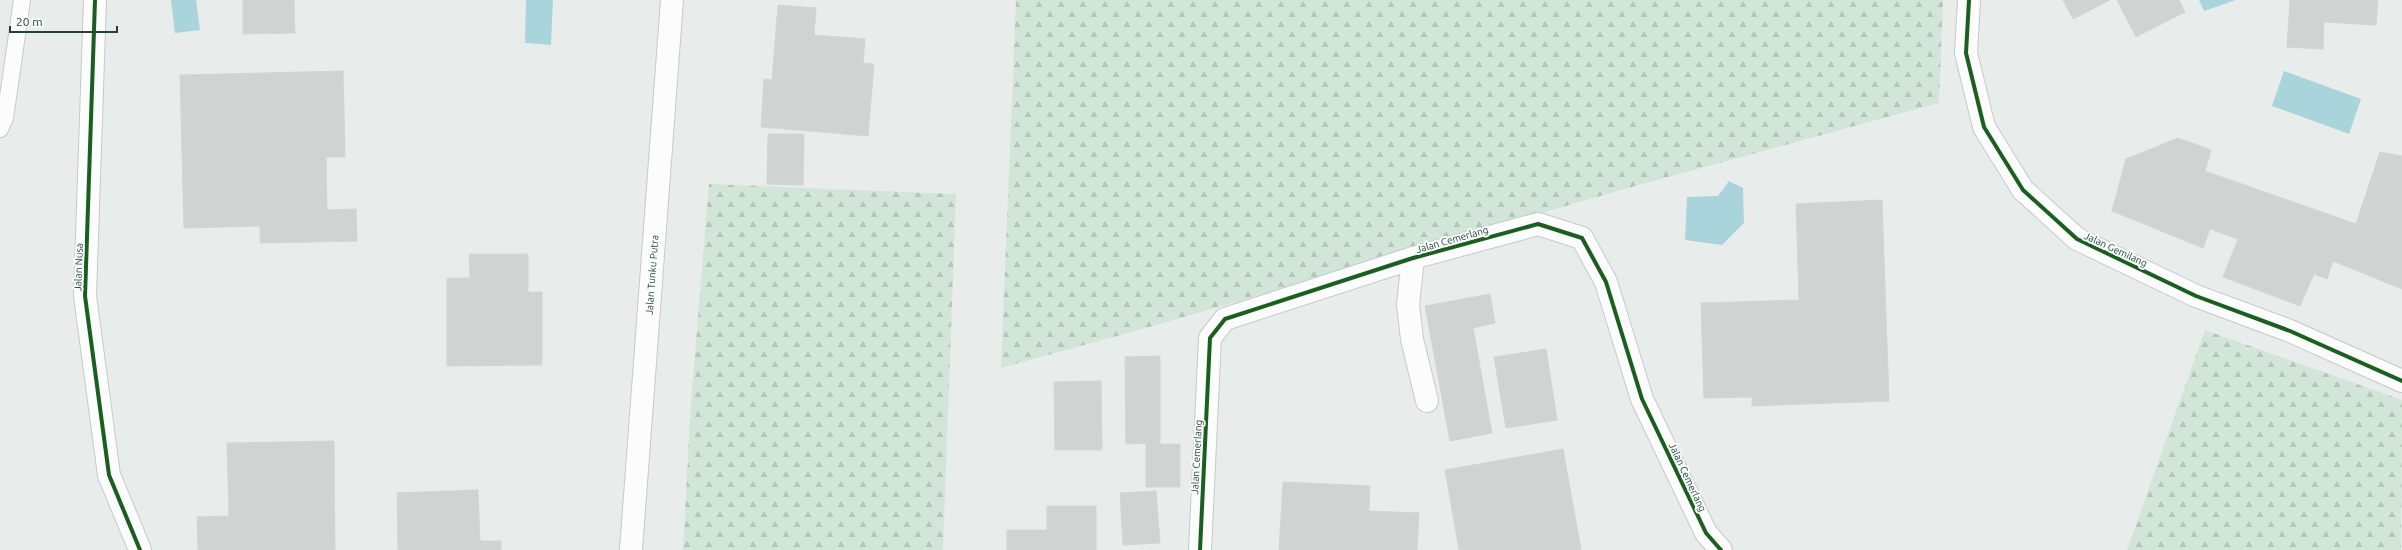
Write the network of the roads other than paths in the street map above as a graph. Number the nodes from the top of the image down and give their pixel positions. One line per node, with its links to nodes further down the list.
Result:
1 (22, 0): 5 (lane)
2 (95, 0): 9 (street, Jalan Nusa)
3 (672, 0): 10 (street, Jalan Tunku Putra)
4 (1969, 0): 7 (street, Jalan Gemilang)
5 (0, 129)
6 (1413, 258): 8 (street); 11 (street, Jalan Cemerlang); 12 (street, Jalan Cemerlang)
7 (2402, 381)
8 (1427, 401)
9 (140, 550)
10 (631, 550)
11 (1200, 550)
12 (1721, 550)

